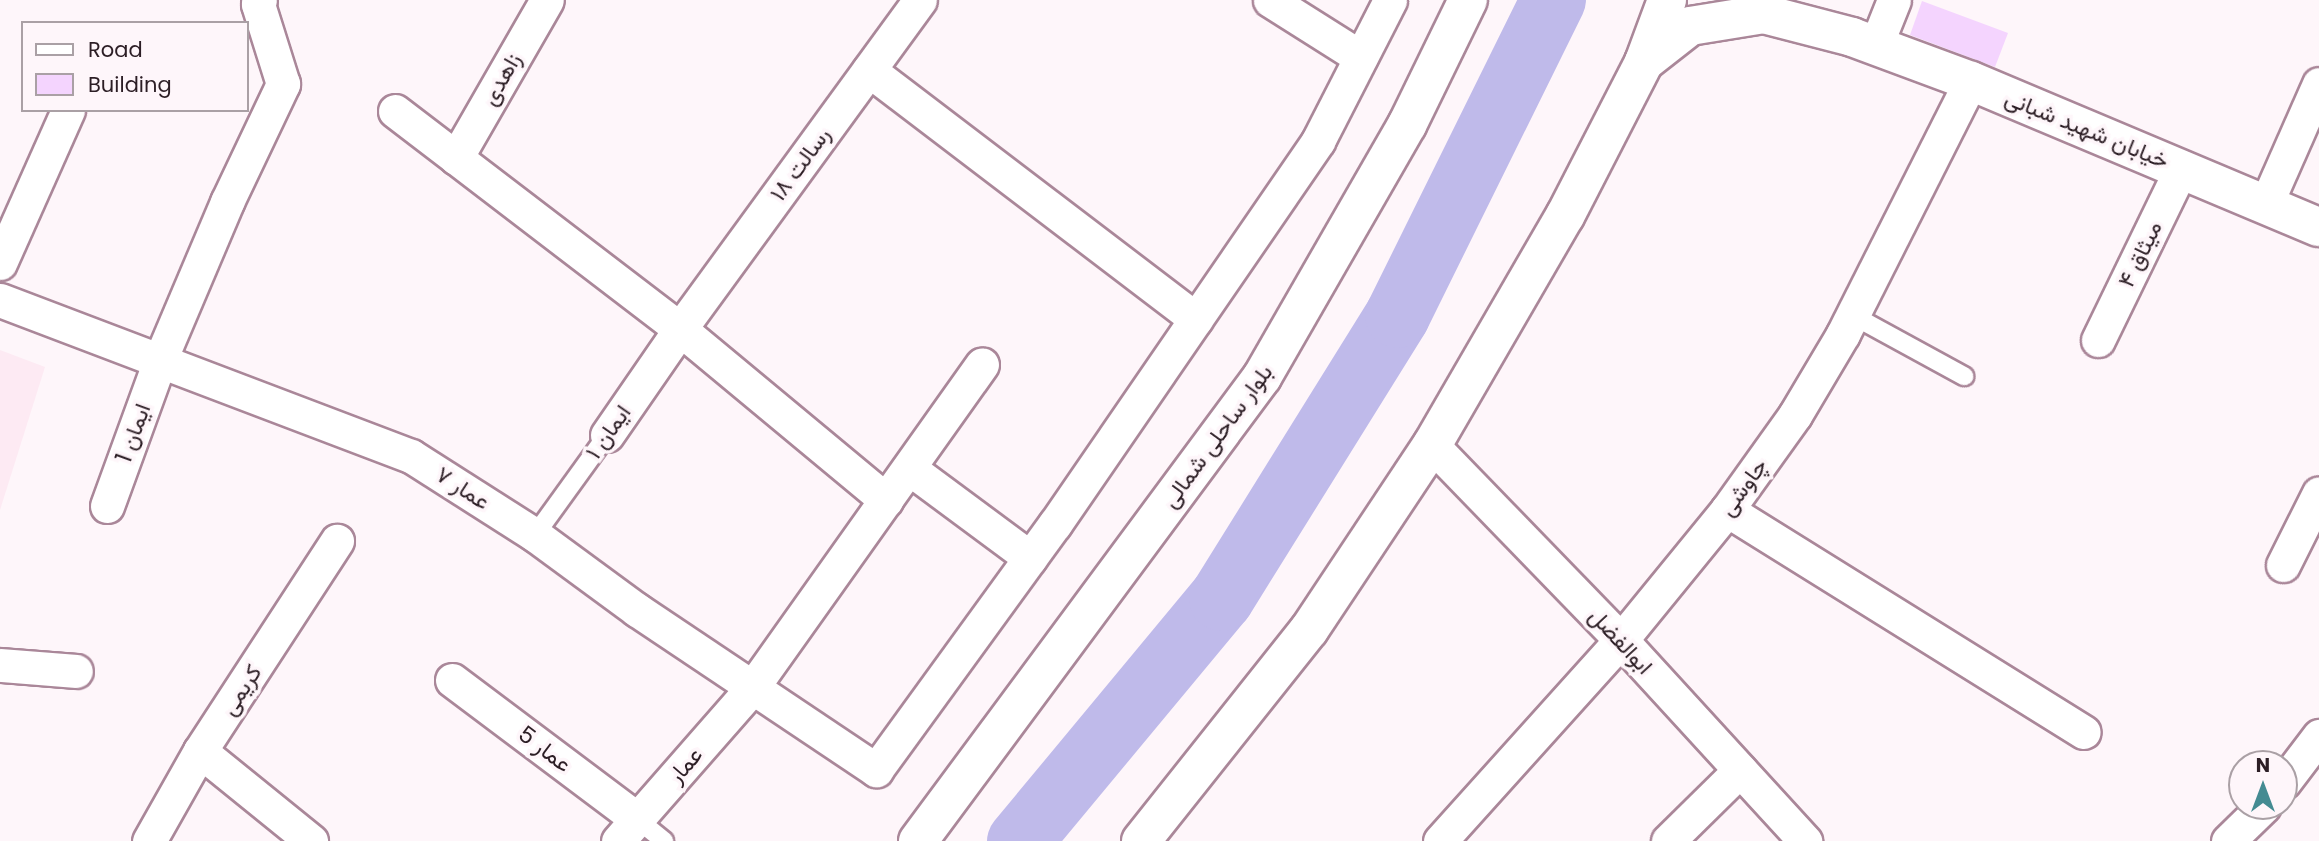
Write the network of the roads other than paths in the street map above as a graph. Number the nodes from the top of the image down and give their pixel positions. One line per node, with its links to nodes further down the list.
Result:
1 (260, 0): 29 (street, ایمان 1)
2 (547, 0): 19 (street, زاهدی)
3 (920, 0): 14 (street, رسالت ۱۸)
4 (1270, 0): 12 (street)
5 (1390, 0): 12 (street)
6 (1468, 0): 58 (main road, بلوار ساحلی شمالی)
7 (1667, 0): 13 (main road)
8 (1799, 0): 11 (main road, خیابان شهید شبانی)
9 (1828, 0): 11 (main road)
10 (1894, 0): 11 (street)
11 (1864, 41): 13 (main road, خیابان شهید شبانی); 15 (main road, خیابان شهید شبانی)
12 (1360, 57): 26 (street)
13 (1644, 62): 33 (main road)
14 (869, 70): 26 (street); 27 (street, رسالت ۱۸)
15 (1971, 81): 20 (main road, خیابان شهید شبانی); 25 (street, چاوشی)
16 (2319, 84): 21 (street)
17 (395, 111): 19 (street)
18 (67, 112): 23 (street)
19 (456, 158): 27 (street)
20 (2182, 167): 21 (main road, خیابان شهید شبانی); 28 (street, میثاق ۴)
21 (2266, 204): 22 (main road, خیابان شهید شبانی)
22 (2319, 227)
23 (0, 263)
24 (0, 300): 29 (street, عمار ۷)
25 (1852, 315): 31 (lane); 38 (street, چاوشی)
26 (1196, 319): 41 (street)
27 (680, 329): 32 (street, ایمان ۱); 36 (street)
28 (2098, 340)
29 (160, 360): 37 (street, ایمان 1); 39 (street, عمار ۷)
30 (982, 364): 34 (street, عمار)
31 (1964, 376)
32 (607, 435): 39 (lane, ایمان ۱)
33 (1432, 445): 43 (street, ابوالفضل); 59 (main road)
34 (909, 468): 36 (street, عمار); 41 (street)
35 (2319, 493): 42 (street)
36 (886, 500): 47 (street, عمار)
37 (107, 506)
38 (1727, 510): 43 (street, چاوشی); 48 (street)
39 (535, 535): 47 (street, عمار ۷)
40 (337, 541): 50 (street, کریمی)
41 (1030, 558): 47 (street, عمار ۷)
42 (2283, 565)
43 (1622, 640): 52 (street, ابوالفضل); 60 (street, چاوشی)
44 (0, 665): 45 (street)
45 (76, 671)
46 (452, 680): 54 (street, عمار 5)
47 (752, 688): 54 (street, عمار)
48 (2084, 732)
49 (2319, 736): 51 (street)
50 (201, 751): 55 (street, کریمی); 56 (street)
51 (2298, 764)
52 (1740, 770): 61 (street); 62 (street, ابوالفضل)
53 (2250, 820): 63 (street)
54 (627, 830): 57 (lane)
55 (149, 841)
56 (311, 841)
57 (664, 841)
58 (918, 841)
59 (1141, 841)
60 (1440, 841)
61 (1668, 841)
62 (1805, 841)
63 (2228, 841)

